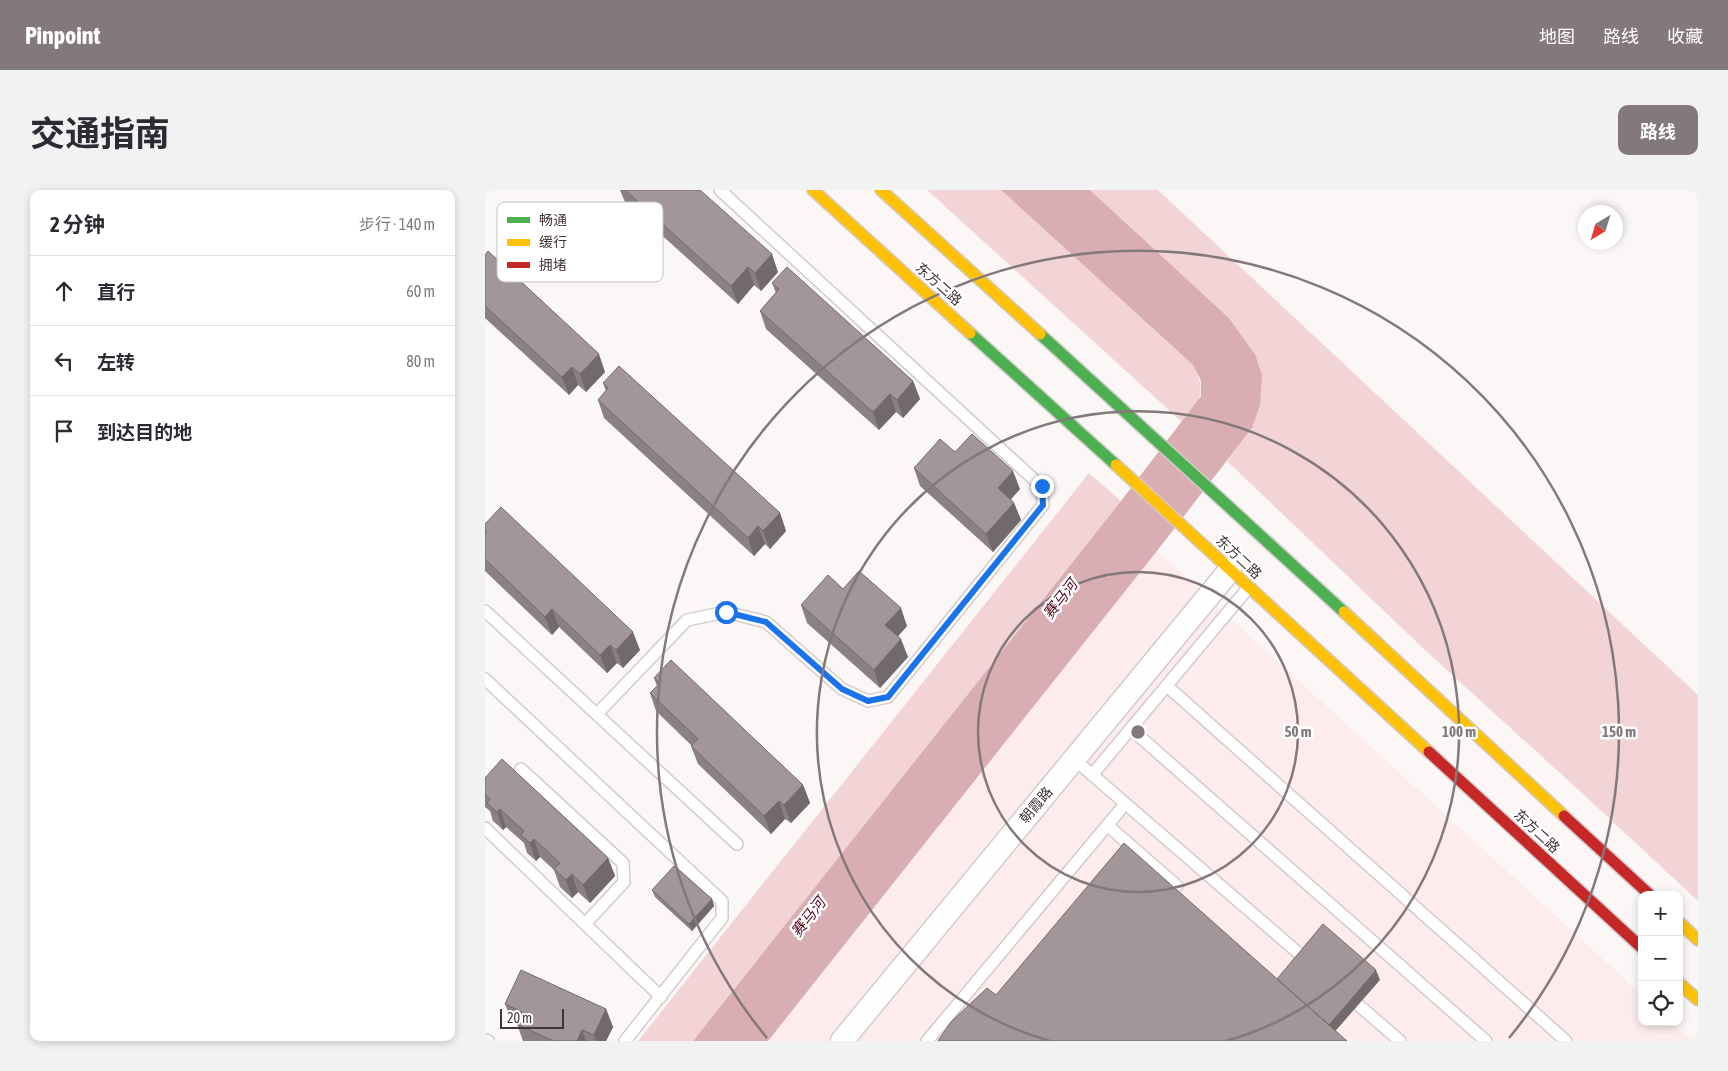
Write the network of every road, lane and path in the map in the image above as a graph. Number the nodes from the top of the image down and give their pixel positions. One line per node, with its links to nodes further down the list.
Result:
1 (720, 190): 9 (lane)
2 (813, 190): 4 (main road, 东方二路)
3 (881, 190): 19 (main road)
4 (1230, 570): 5 (main road, 东方二路); 11 (street, 朝霞路)
5 (1249, 587): 8 (lane); 23 (main road, 东方二路)
6 (485, 611): 9 (lane)
7 (485, 679): 27 (lane)
8 (1167, 686): 10 (lane); 34 (lane)
9 (597, 714): 17 (lane)
10 (1131, 729): 13 (lane); 33 (lane)
11 (1074, 760): 13 (lane); 30 (street, 朝霞路)
12 (521, 769): 20 (lane)
13 (1092, 776): 14 (lane)
14 (1125, 804): 15 (lane); 24 (lane)
15 (1107, 825): 18 (lane); 31 (lane)
16 (485, 828): 20 (lane)
17 (737, 844)
18 (1177, 886)
19 (1646, 891)
20 (585, 924): 27 (lane)
21 (1683, 926): 22 (main road)
22 (1698, 940)
23 (1638, 944)
24 (1319, 970)
25 (1683, 987): 28 (main road)
26 (1341, 990): 32 (lane)
27 (661, 996): 29 (lane)
28 (1698, 1000)
29 (625, 1041)
30 (842, 1041)
31 (927, 1041)
32 (1400, 1041)
33 (1486, 1041)
34 (1566, 1041)

